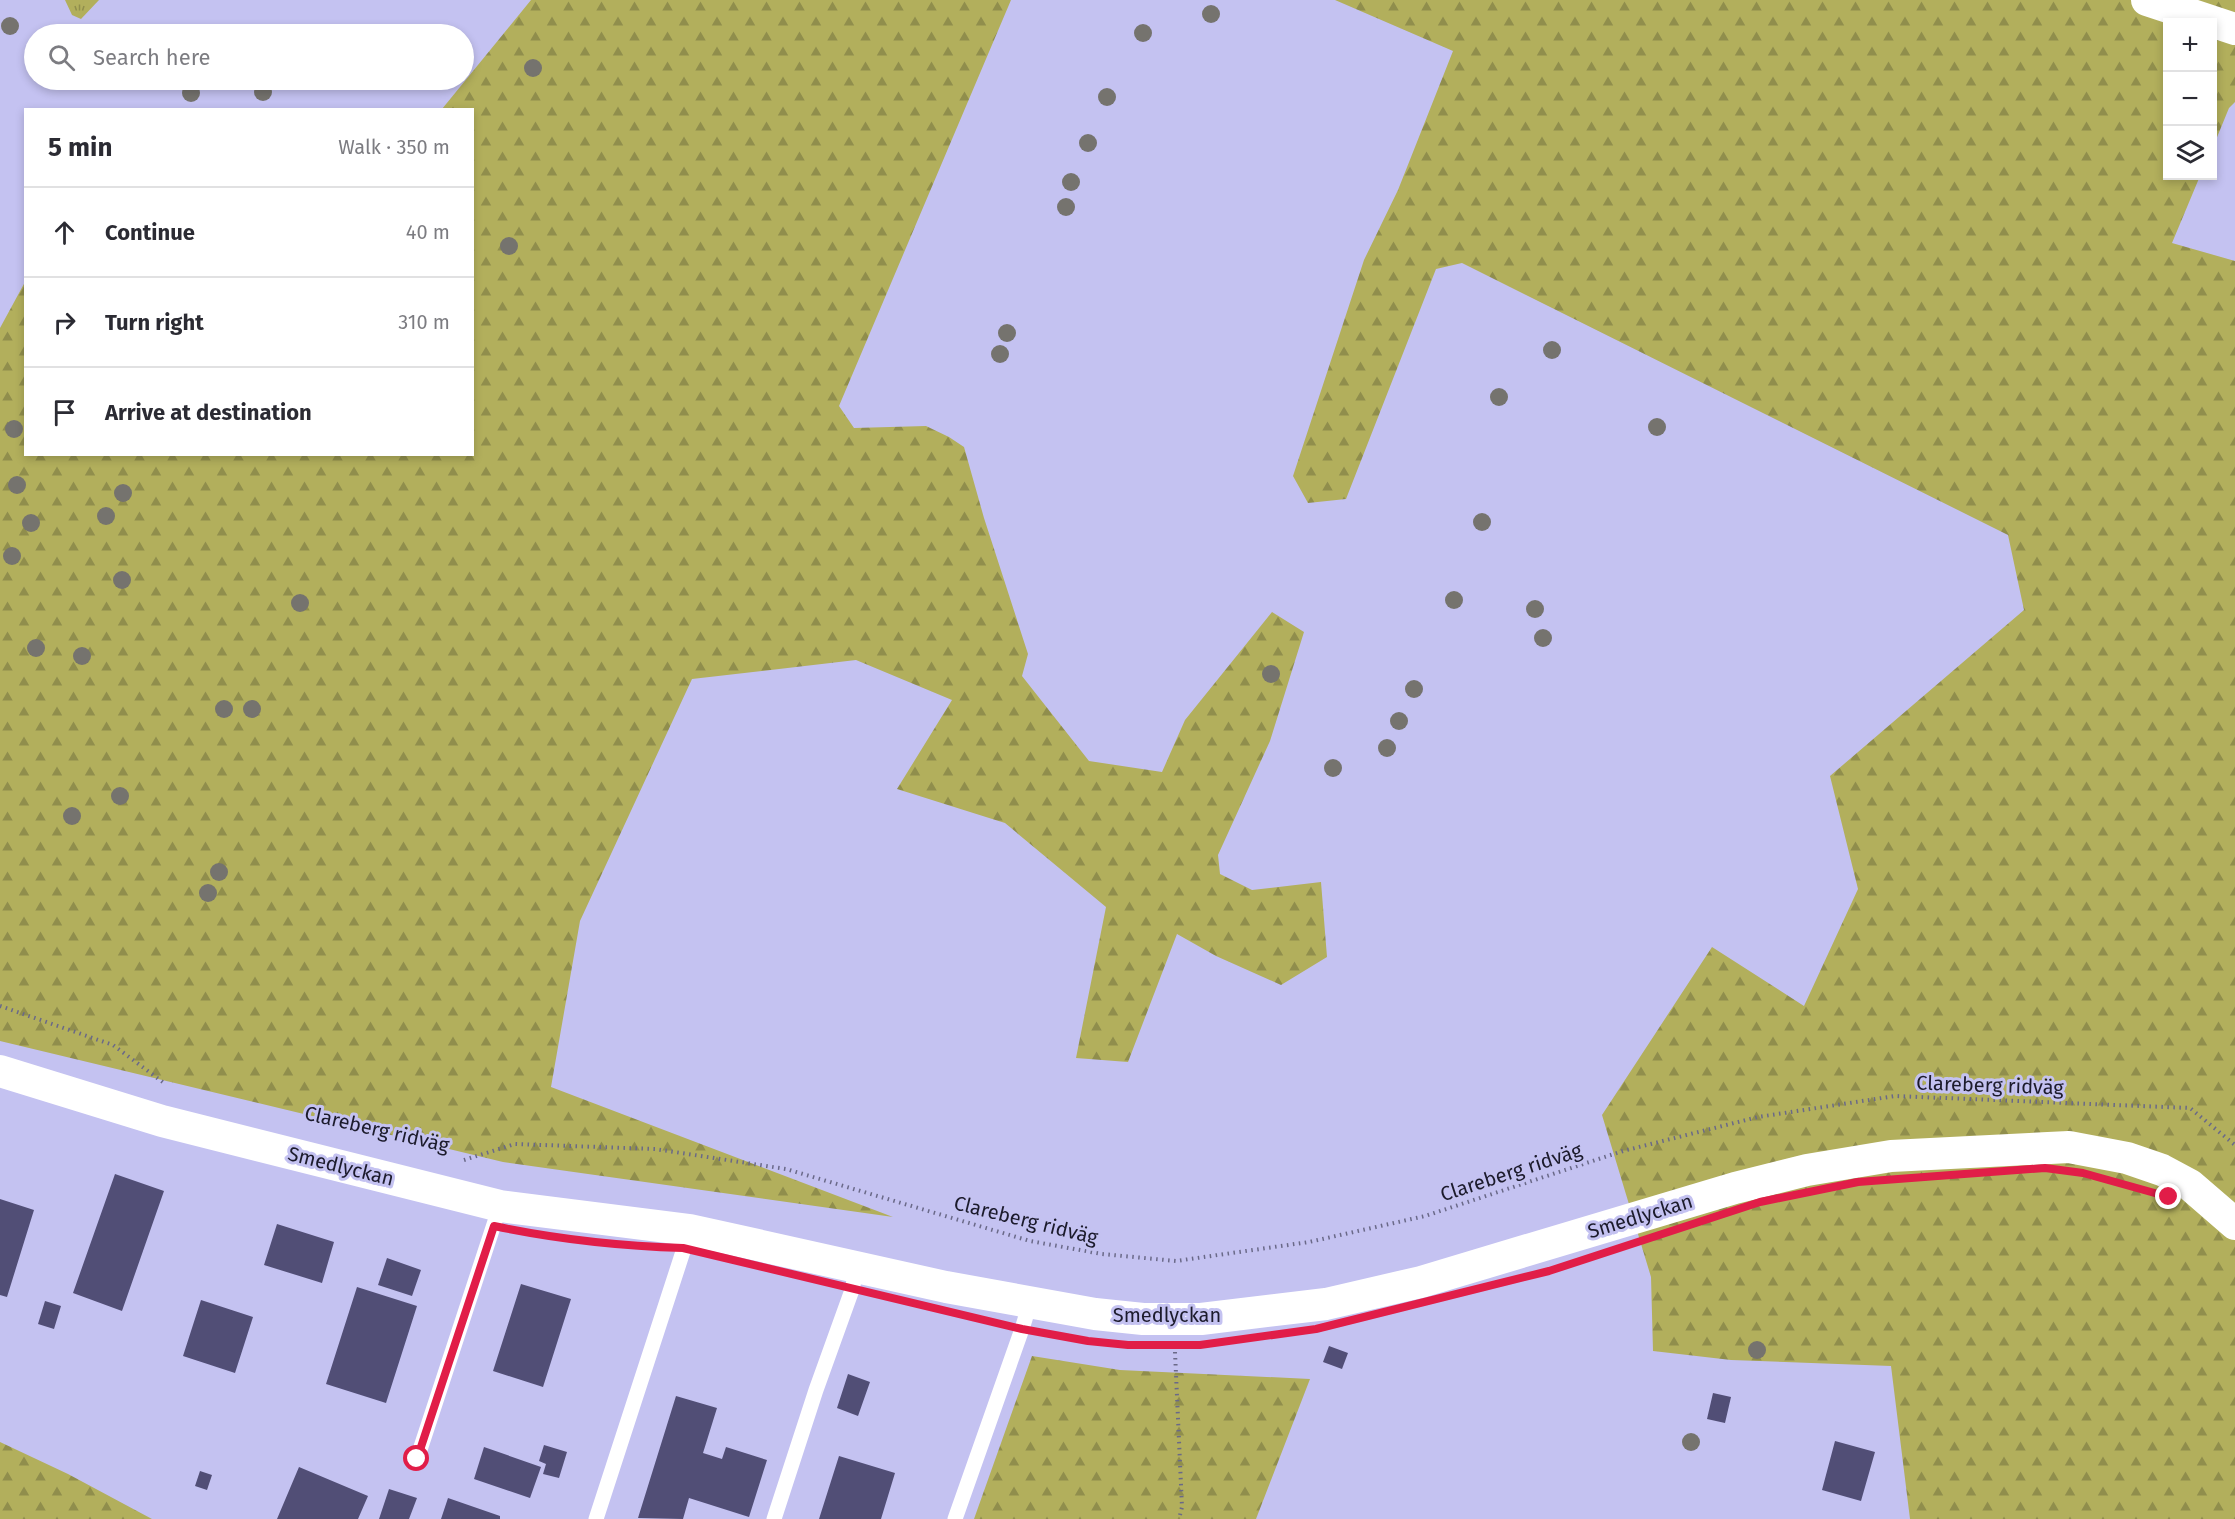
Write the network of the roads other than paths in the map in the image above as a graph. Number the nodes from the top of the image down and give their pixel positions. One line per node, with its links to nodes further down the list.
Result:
1 (2147, 0): 2 (street)
2 (2235, 29)
3 (0, 1071): 4 (street, Smedlyckan)
4 (500, 1206): 6 (street, Smedlyckan); 9 (lane)
5 (2235, 1224): 8 (street, Smedlyckan)
6 (690, 1230): 7 (street, Smedlyckan); 10 (lane)
7 (857, 1267): 8 (street, Smedlyckan); 11 (lane)
8 (1030, 1303): 12 (lane)
9 (417, 1459)
10 (597, 1519)
11 (774, 1519)
12 (955, 1519)

